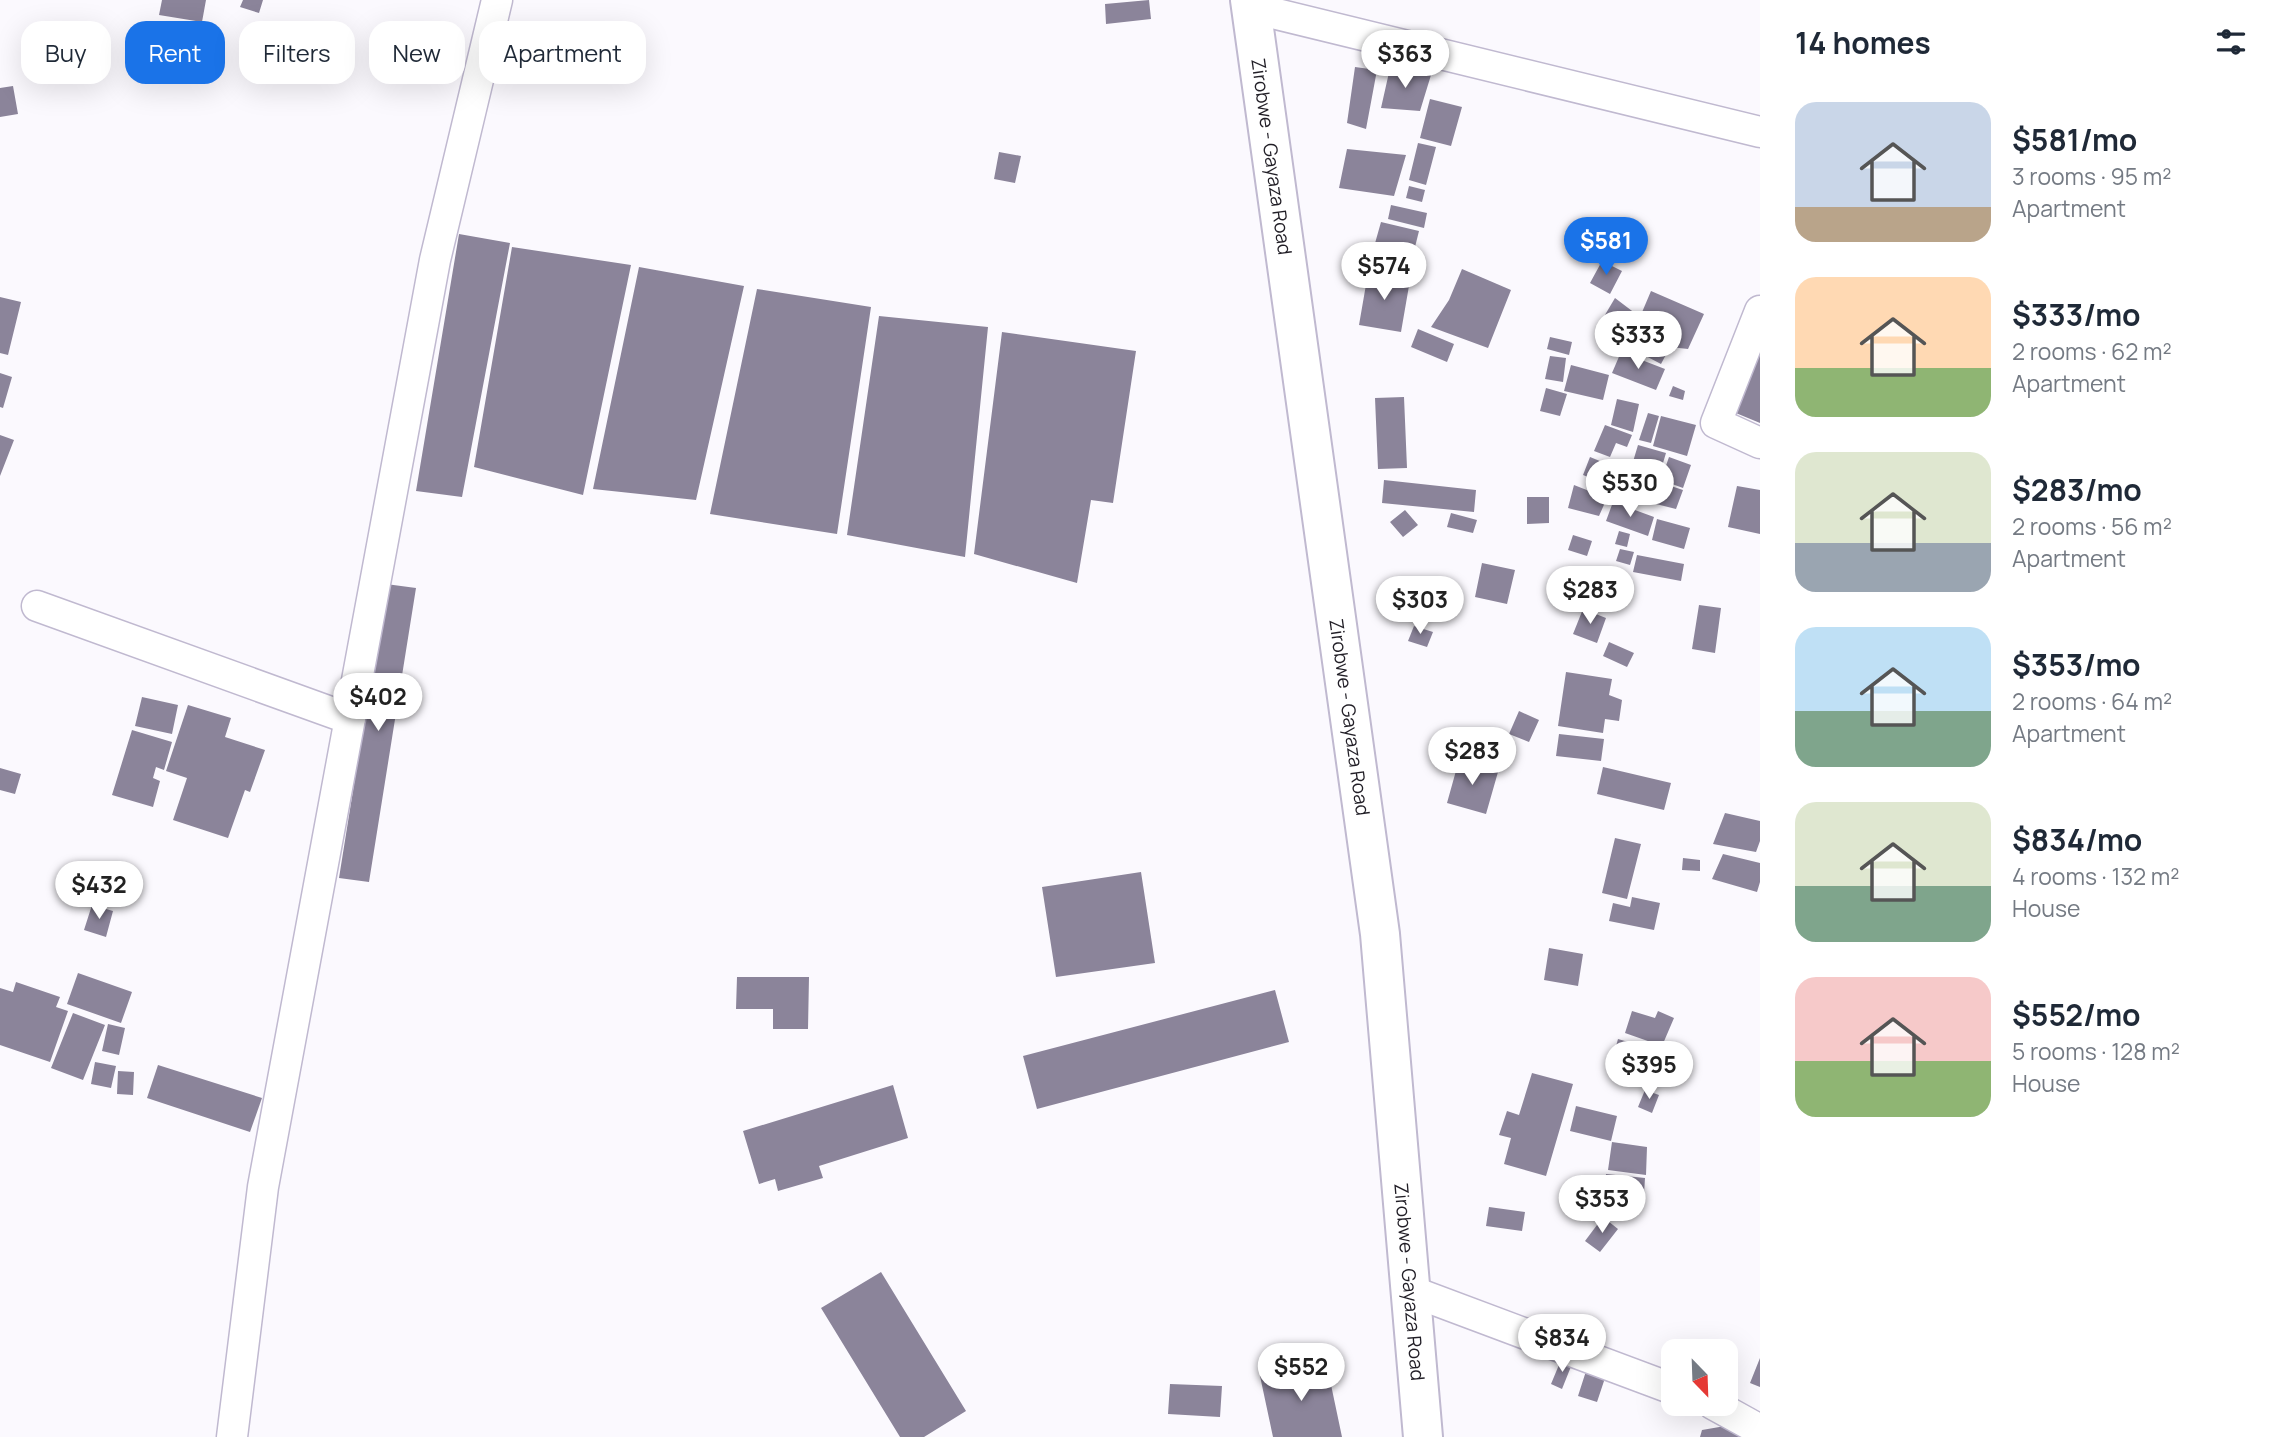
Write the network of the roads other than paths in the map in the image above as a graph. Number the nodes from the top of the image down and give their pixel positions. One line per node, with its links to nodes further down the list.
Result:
1 (497, 0): 7 (street)
2 (1251, 4): 3 (street); 8 (street, Zirobwe - Gayaza Road)
3 (1760, 132)
4 (1760, 311): 5 (street)
5 (1760, 443)
6 (37, 606): 7 (street)
7 (350, 719): 12 (street)
8 (1411, 1291): 9 (street); 13 (street, Zirobwe - Gayaza Road)
9 (1661, 1385)
10 (1735, 1416): 11 (street)
11 (1760, 1430)
12 (232, 1437)
13 (1423, 1437)

